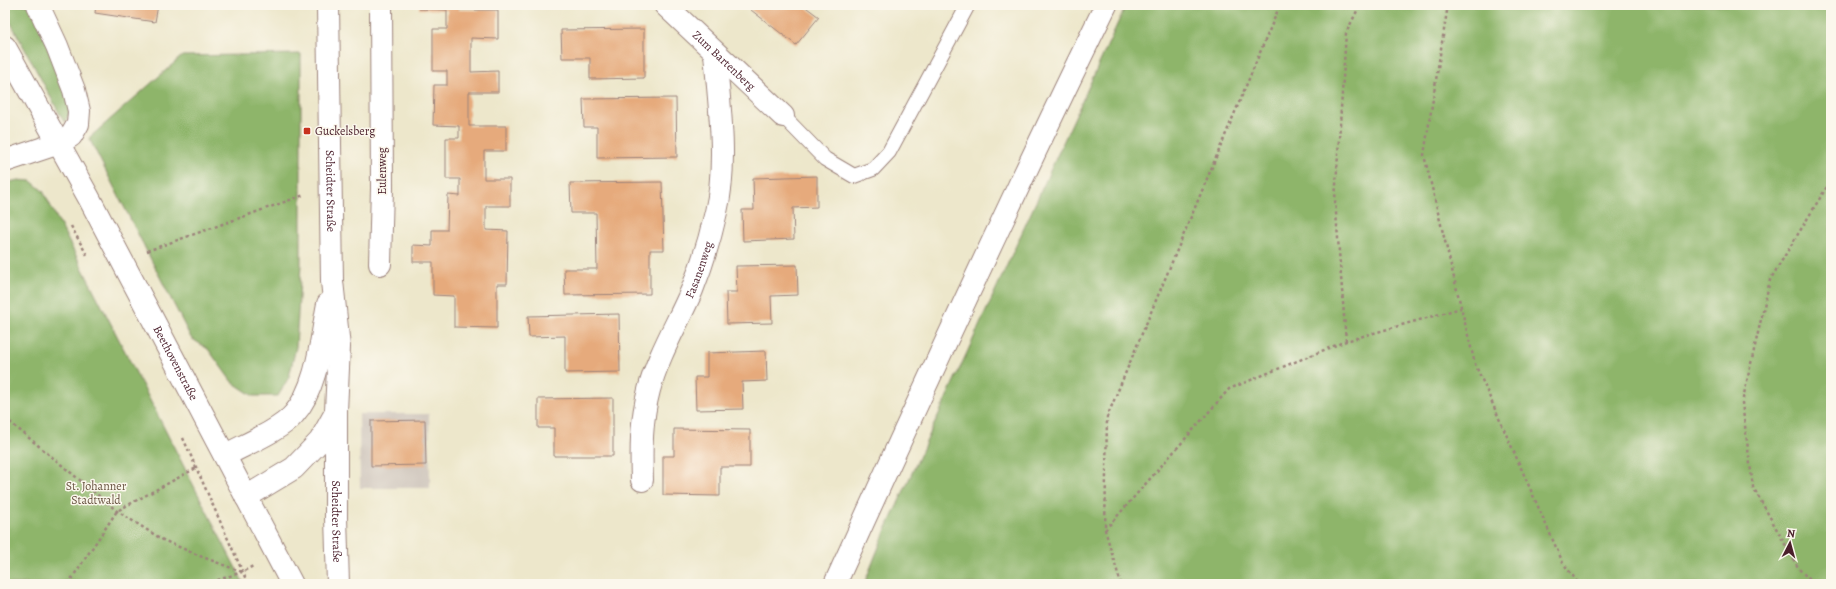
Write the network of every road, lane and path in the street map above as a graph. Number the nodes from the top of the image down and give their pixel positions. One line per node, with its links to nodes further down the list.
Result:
1 (38, 5): 13 (main road)
2 (328, 5): 16 (main road, Scheidter Straße)
3 (381, 5): 18 (main road, Eulenweg)
4 (665, 5): 11 (main road, Zum Bartenberg)
5 (968, 5): 12 (lane)
6 (1106, 5): 38 (main road)
7 (1280, 5): 30 (path)
8 (1360, 5): 21 (path)
9 (1448, 5): 20 (path)
10 (5, 46): 13 (main road, Beethovenstraße)
11 (715, 53): 12 (main road, Zum Bartenberg); 27 (main road, Fasanenweg)
12 (783, 116)
13 (59, 143): 14 (main road); 17 (main road, Beethovenstraße)
14 (5, 161)
15 (1831, 180): 41 (path)
16 (331, 185): 17 (path); 19 (main road, Scheidter Straße)
17 (122, 260): 25 (main road, Beethovenstraße)
18 (380, 264)
19 (332, 281): 22 (main road, Scheidter Straße); 25 (main road, Scheidter Straße)
20 (1461, 308): 21 (path); 40 (path)
21 (1346, 341): 30 (path)
22 (336, 411): 28 (main road, Scheidter Straße); 37 (main road, Scheidter Straße)
23 (5, 418): 29 (path)
24 (182, 435): 26 (path)
25 (226, 455): 26 (path); 28 (main road, Beethovenstraße)
26 (197, 468): 29 (path); 32 (path)
27 (642, 480)
28 (246, 497): 31 (main road, Beethovenstraße)
29 (117, 511): 32 (path); 33 (path)
30 (1105, 530): 39 (path)
31 (277, 554): 32 (path); 36 (main road, Beethovenstraße)
32 (242, 572): 34 (path); 35 (path)
33 (68, 584)
34 (206, 584)
35 (248, 584)
36 (292, 584)
37 (338, 584)
38 (835, 584)
39 (1121, 584)
40 (1579, 584)
41 (1814, 584)

